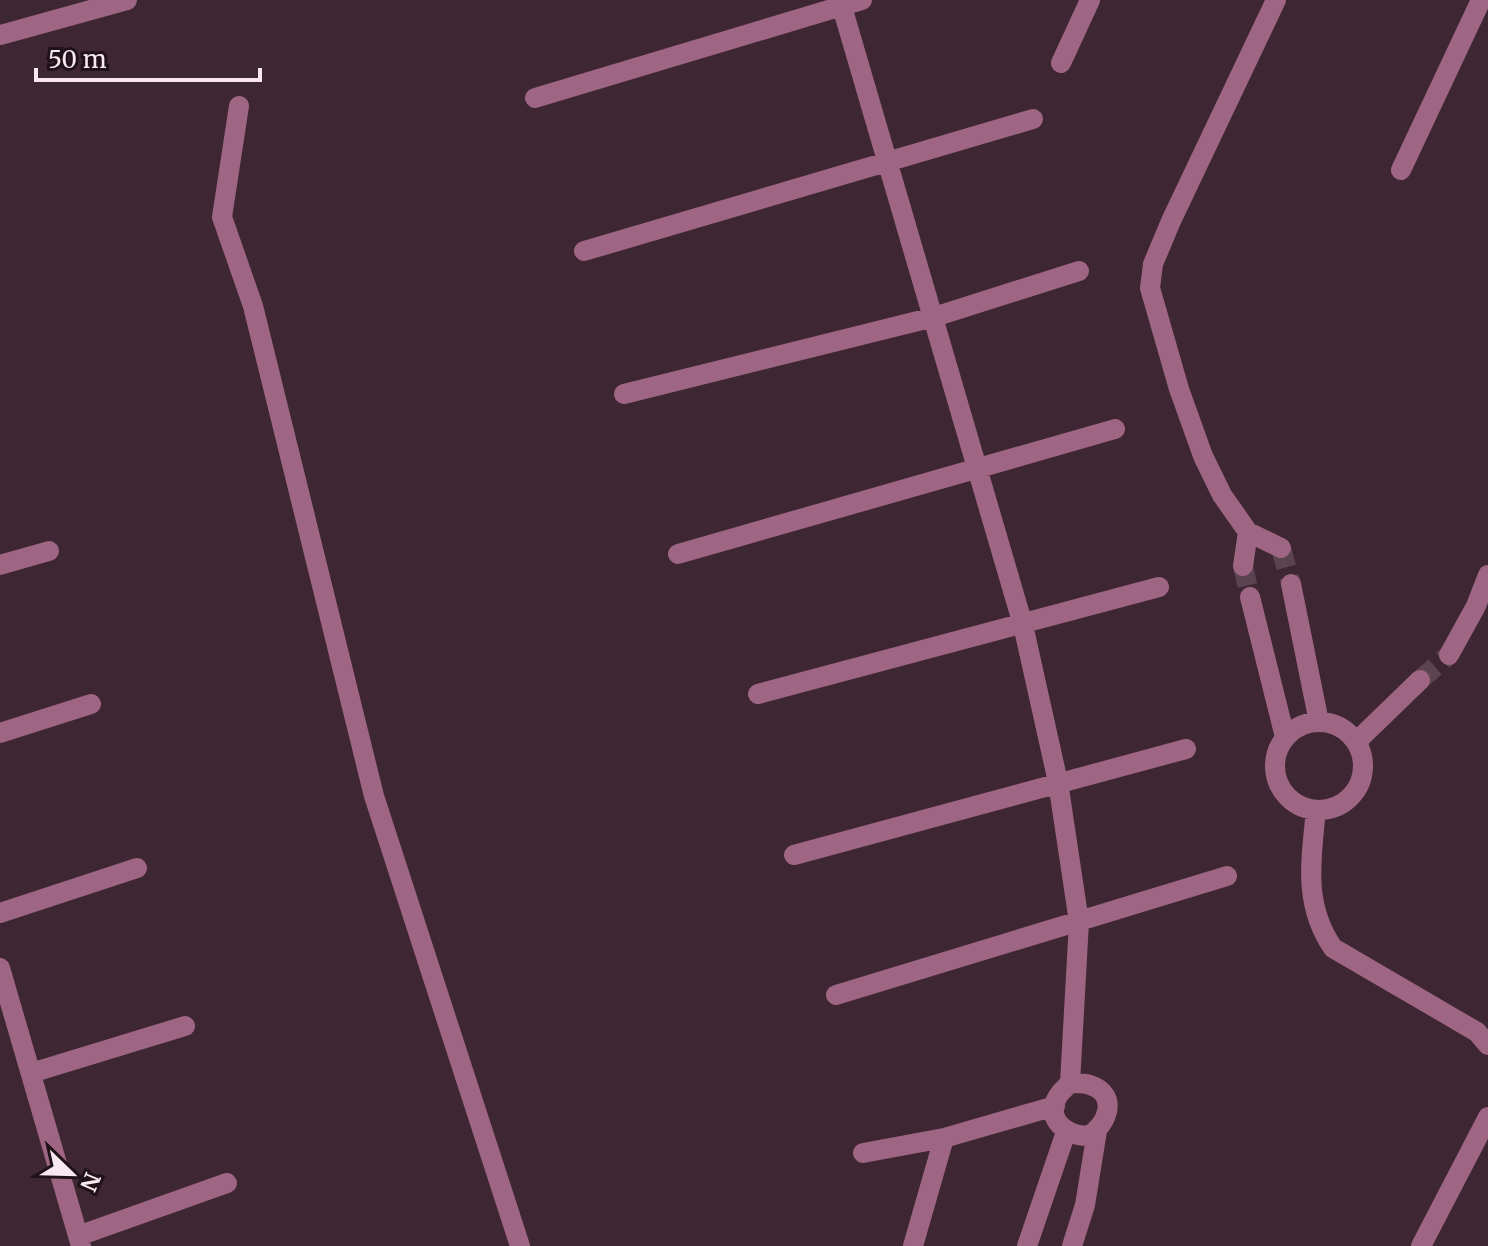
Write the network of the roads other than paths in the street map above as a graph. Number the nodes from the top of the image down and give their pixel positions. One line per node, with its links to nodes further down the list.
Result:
1 (127, 0): 7 (street)
2 (862, 0): 6 (street)
3 (1090, 0): 8 (street)
4 (1276, 0): 20 (street)
5 (1481, 0): 13 (street)
6 (841, 3): 9 (street); 12 (street)
7 (0, 35)
8 (1061, 63)
9 (535, 98)
10 (239, 106): 61 (street)
11 (1033, 119): 12 (street)
12 (886, 161): 14 (street); 16 (street)
13 (1401, 170)
14 (584, 251)
15 (1079, 271): 16 (street)
16 (934, 317): 17 (street); 19 (street)
17 (624, 394)
18 (1115, 429): 19 (street)
19 (975, 467): 23 (street); 30 (street)
20 (1248, 532): 21 (street); 25 (street)
21 (1281, 548)
22 (49, 551): 24 (street)
23 (678, 554)
24 (0, 565)
25 (1243, 566)
26 (1488, 575): 31 (street)
27 (1291, 584): 35 (street)
28 (1159, 587): 30 (street)
29 (1250, 597): 37 (street)
30 (1023, 625): 33 (street); 40 (street)
31 (1449, 655)
32 (1420, 680): 38 (street)
33 (758, 694)
34 (91, 704): 36 (street)
35 (1319, 722): 37 (street); 38 (street)
36 (0, 733)
37 (1285, 737): 41 (street)
38 (1356, 742): 41 (street)
39 (1186, 749): 40 (street)
40 (1058, 782): 42 (street); 46 (street)
41 (1316, 810): 50 (street)
42 (794, 855)
43 (137, 868): 45 (street)
44 (1227, 876): 46 (street)
45 (0, 913)
46 (1079, 922): 48 (street); 52 (street)
47 (0, 968): 51 (street)
48 (836, 995)
49 (185, 1026): 51 (street)
50 (1488, 1045)
51 (31, 1073): 60 (street)
52 (1070, 1083): 53 (street); 55 (street)
53 (1055, 1106): 56 (street); 57 (street)
54 (1488, 1117): 65 (street)
55 (1097, 1131): 56 (street); 64 (street)
56 (1066, 1132): 63 (street)
57 (944, 1138): 58 (street); 62 (street)
58 (863, 1153)
59 (227, 1183): 60 (street)
60 (80, 1241)
61 (520, 1246)
62 (913, 1246)
63 (1027, 1246)
64 (1072, 1246)
65 (1421, 1246)

